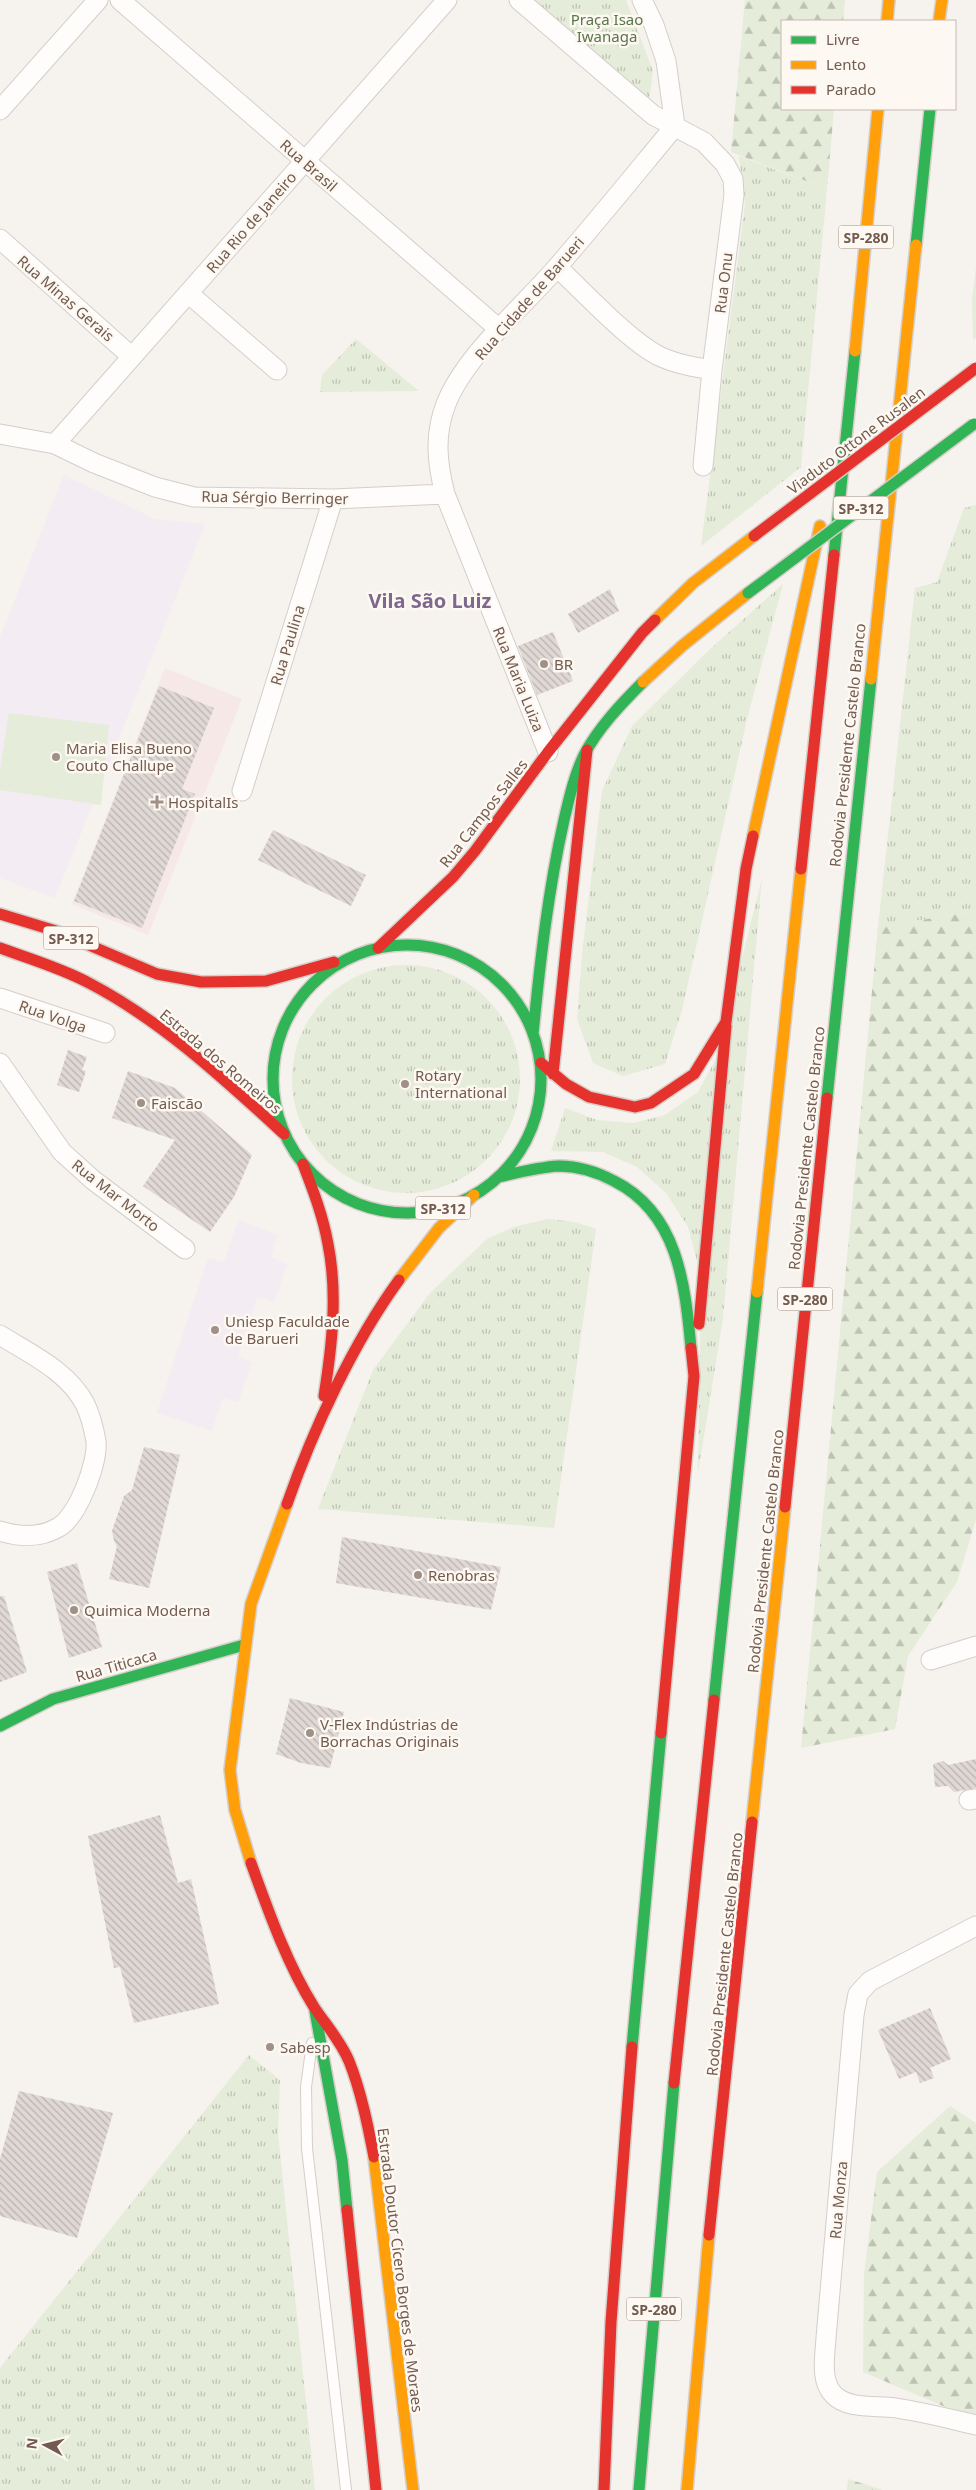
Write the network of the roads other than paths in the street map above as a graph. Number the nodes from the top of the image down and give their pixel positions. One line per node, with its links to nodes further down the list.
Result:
1 (98, 0): 10 (street)
2 (120, 0): 14 (street, Rua Brasil)
3 (447, 0): 14 (street, Rua Rio de Janeiro)
4 (519, 0): 13 (street, Rua Onu)
5 (642, 0): 13 (street)
6 (888, 0): 8 (main road)
7 (942, 0): 9 (main road)
8 (886, 20)
9 (939, 20)
10 (0, 110)
11 (878, 110): 20 (main road, SP-280)
12 (930, 110): 70 (main road, Rodovia Presidente Castelo Branco / SP-280)
13 (675, 126): 16 (street, Rua Cidade de Barueri); 23 (street, Rua Onu)
14 (305, 161): 17 (street, Rua Rio de Janeiro); 18 (street, Rua Brasil)
15 (0, 240): 19 (street, Rua Minas Gerais)
16 (557, 267): 18 (street, Rua Cidade de Barueri); 23 (street)
17 (188, 293): 19 (street, Rua Rio de Janeiro); 22 (street)
18 (499, 329): 28 (street, Rua Cidade de Barueri)
19 (132, 357): 26 (street, Rua Rio de Janeiro)
20 (854, 366): 42 (main road); 69 (main road, SP-280)
21 (976, 368): 30 (main road, Viaduto Ottone Rusalen / SP-312, bridge)
22 (277, 370)
23 (712, 370): 27 (street, Rua Onu)
24 (975, 423): 32 (main road, Rua Campos Salles / SP-312, bridge)
25 (0, 434): 26 (street, Rua Sérgio Berringer)
26 (56, 444): 29 (street, Rua Sérgio Berringer)
27 (703, 466)
28 (445, 494): 29 (street, Rua Sérgio Berringer); 33 (street, Rua Maria Luiza)
29 (333, 499): 34 (street, Rua Paulina)
30 (754, 536): 31 (main road, Rua Campos Salles / SP-312)
31 (601, 686): 32 (lane, Rua Campos Salles / SP-312); 33 (main road, Rua Campos Salles / SP-312)
32 (587, 750): 44 (main road, Rua Campos Salles / SP-312); 47 (main road)
33 (548, 752): 39 (main road, Rua Campos Salles / SP-312)
34 (242, 791)
35 (8, 904): 37 (main road)
36 (0, 914): 37 (main road, SP-312)
37 (56, 931): 40 (main road, SP-312)
38 (0, 948): 48 (main road, Estrada dos Romeiros / SP-312)
39 (378, 948): 40 (main road, SP-312); 44 (main road)
40 (348, 958): 48 (main road)
41 (0, 998): 43 (street, Rua Volga)
42 (726, 1022): 47 (main road); 54 (main road)
43 (105, 1034)
44 (533, 1034): 46 (main road)
45 (0, 1063): 52 (street, Rua Mar Morto)
46 (541, 1063): 47 (main road); 50 (main road, SP-312)
47 (553, 1074)
48 (285, 1135): 49 (main road, SP-312)
49 (303, 1164): 51 (main road, SP-312); 55 (main road, Estrada Doutor Cícero Borges de Moraes)
50 (498, 1177): 51 (main road, SP-312); 54 (main road)
51 (474, 1196): 55 (main road, Estrada Doutor Cícero Borges de Moraes)
52 (185, 1248)
53 (0, 1335): 56 (street)
54 (694, 1376): 68 (main road)
55 (320, 1418): 57 (main road, Estrada Doutor Cícero Borges de Moraes)
56 (0, 1531)
57 (244, 1644): 60 (main road, Rua Titicaca); 62 (main road, Estrada Doutor Cícero Borges de Moraes)
58 (976, 1646): 59 (street)
59 (931, 1660)
60 (0, 1726)
61 (976, 1926): 64 (street, Rua Monza)
62 (314, 2007): 63 (main road, Estrada Doutor Cícero Borges de Moraes); 67 (main road, Estrada Doutor Cícero Borges de Moraes)
63 (316, 2022): 65 (lane); 66 (main road, Estrada Doutor Cícero Borges de Moraes)
64 (976, 2425)
65 (346, 2490)
66 (376, 2490)
67 (413, 2490)
68 (604, 2490)
69 (639, 2490)
70 (687, 2490)

